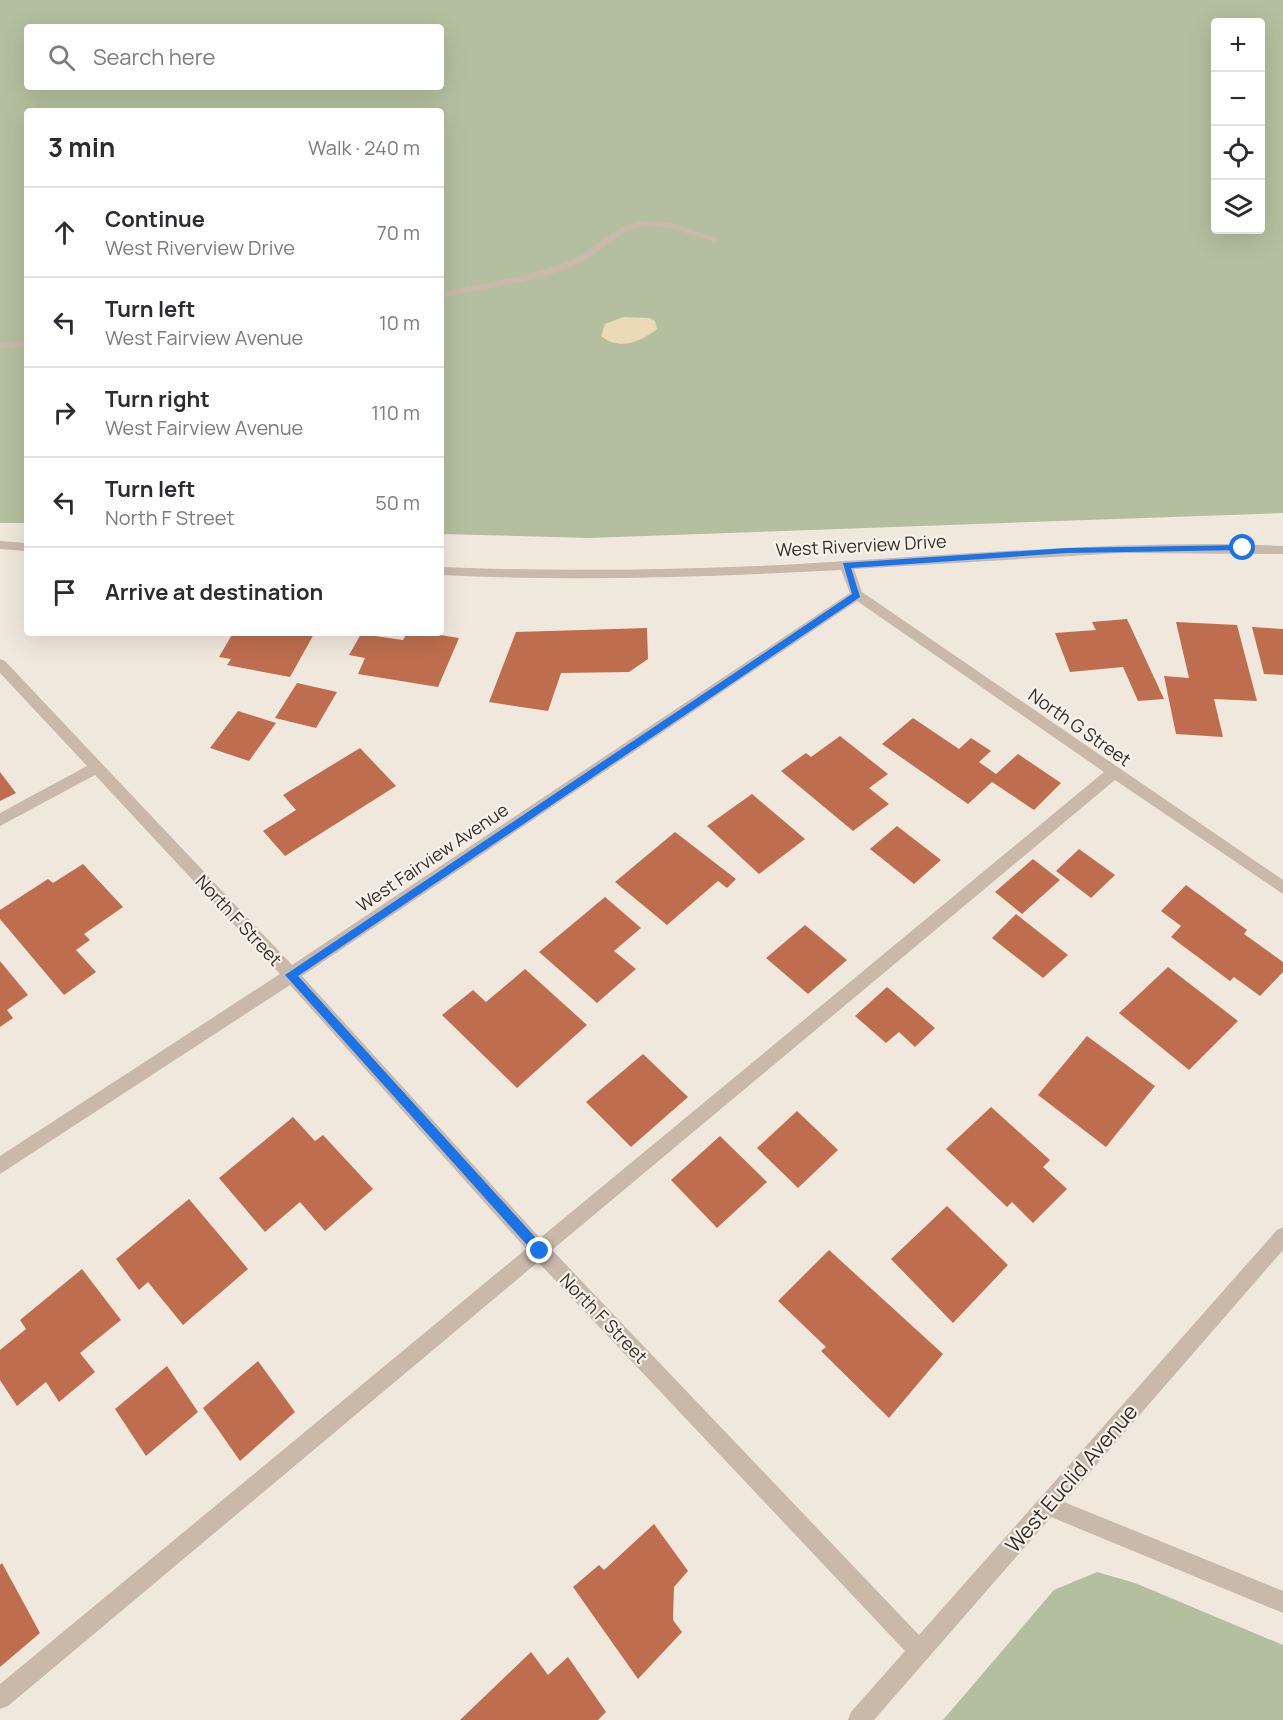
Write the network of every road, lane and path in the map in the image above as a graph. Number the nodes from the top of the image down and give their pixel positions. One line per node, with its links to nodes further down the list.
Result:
1 (715, 239): 2 (street)
2 (444, 294)
3 (24, 344): 4 (street)
4 (0, 345)
5 (0, 545): 6 (street)
6 (24, 547)
7 (1283, 550): 8 (street, West Riverview Drive)
8 (846, 565): 9 (street, West Riverview Drive); 10 (street)
9 (444, 571)
10 (857, 595): 13 (street, North G Street); 16 (street, West Fairview Avenue)
11 (0, 664): 12 (street, North F Street)
12 (95, 768): 14 (street); 16 (street, North F Street)
13 (1114, 772): 15 (street, North G Street); 19 (street)
14 (0, 820)
15 (1283, 888)
16 (291, 975): 17 (street, West Fairview Avenue); 19 (street, North F Street)
17 (0, 1166)
18 (1283, 1236): 20 (street, West Euclid Avenue)
19 (540, 1251): 22 (street, North F Street); 23 (street)
20 (1047, 1505): 21 (street); 22 (street, West Euclid Avenue)
21 (1283, 1602)
22 (920, 1651): 24 (street, West Euclid Avenue)
23 (0, 1698)
24 (859, 1720)

